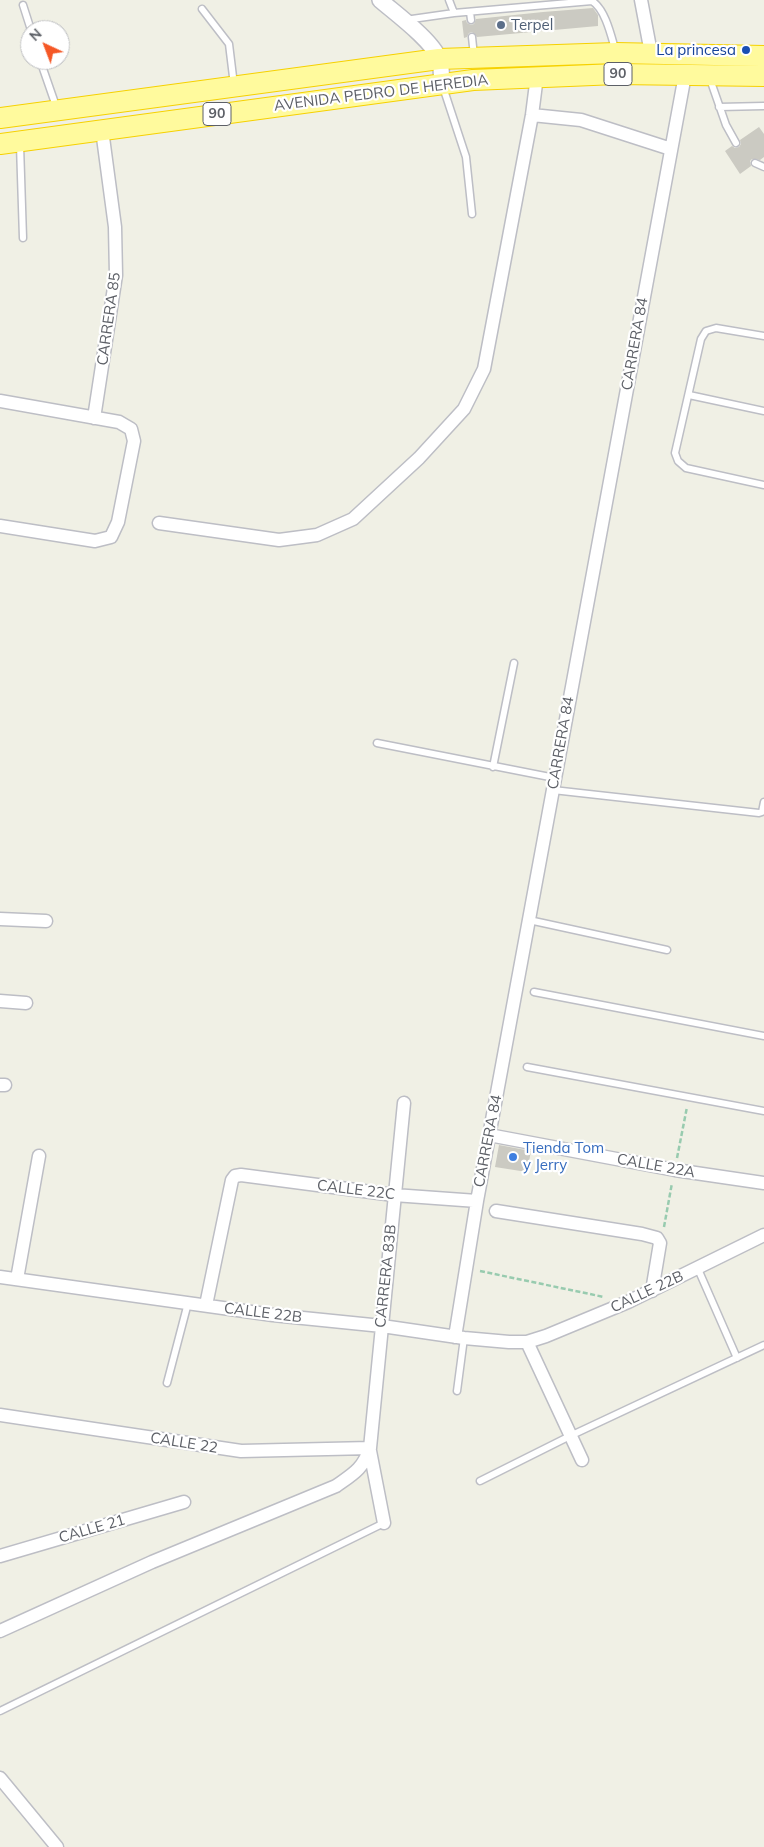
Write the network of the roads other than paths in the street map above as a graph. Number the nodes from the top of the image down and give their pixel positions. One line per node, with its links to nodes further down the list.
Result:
1 (380, 0): 9 (street)
2 (449, 0): 7 (lane)
3 (640, 0): 13 (street)
4 (22, 5): 8 (lane)
5 (202, 9): 23 (lane)
6 (470, 12): 7 (lane); 10 (lane); 12 (lane)
7 (454, 13): 9 (lane)
8 (27, 20)
9 (403, 20): 16 (street)
10 (470, 20)
11 (472, 37): 15 (lane)
12 (616, 53): 13 (highway, AVENIDA PEDRO DE HEREDIA / 90); 15 (highway, AVENIDA PEDRO DE HEREDIA / 90)
13 (651, 53): 14 (highway, AVENIDA PEDRO DE HEREDIA / 90)
14 (764, 56)
15 (474, 58): 16 (highway, AVENIDA PEDRO DE HEREDIA / 90)
16 (439, 59): 22 (street); 23 (highway, AVENIDA PEDRO DE HEREDIA / 90)
17 (43, 70): 26 (lane)
18 (685, 75): 19 (highway, AVENIDA PEDRO DE HEREDIA / 90); 20 (highway, AVENIDA PEDRO DE HEREDIA / 90); 32 (street, CARRERA 84)
19 (709, 75): 21 (highway, AVENIDA PEDRO DE HEREDIA / 90); 25 (lane)
20 (537, 76): 22 (highway, AVENIDA PEDRO DE HEREDIA / 90); 27 (street)
21 (764, 76)
22 (442, 83): 29 (highway, AVENIDA PEDRO DE HEREDIA / 90); 35 (lane)
23 (235, 86): 26 (highway, AVENIDA PEDRO DE HEREDIA / 90)
24 (764, 106): 25 (lane)
25 (719, 107): 31 (lane)
26 (57, 110): 28 (highway, AVENIDA PEDRO DE HEREDIA / 90)
27 (532, 115): 32 (street); 43 (street)
28 (0, 118)
29 (102, 130): 30 (highway, AVENIDA PEDRO DE HEREDIA / 90); 41 (street, CARRERA 85)
30 (10, 142): 36 (lane)
31 (736, 143)
32 (670, 149): 48 (street, CARRERA 84)
33 (755, 163): 34 (lane)
34 (764, 167)
35 (472, 214)
36 (23, 238)
37 (764, 336): 38 (lane)
38 (689, 394): 40 (lane); 42 (lane)
39 (0, 401): 41 (street)
40 (764, 411)
41 (94, 418): 44 (street)
42 (764, 484)
43 (159, 523)
44 (0, 526)
45 (514, 663): 47 (lane)
46 (377, 744): 47 (lane)
47 (493, 767): 48 (lane)
48 (554, 784): 49 (lane); 51 (street, CARRERA 84)
49 (764, 802)
50 (0, 919): 52 (street)
51 (529, 920): 53 (lane); 61 (street, CARRERA 84)
52 (46, 921)
53 (667, 950)
54 (534, 992): 57 (lane)
55 (0, 1001): 56 (street)
56 (26, 1003)
57 (764, 1036)
58 (526, 1067): 60 (lane)
59 (404, 1103): 64 (street, CARRERA 83B)
60 (764, 1111)
61 (489, 1135): 63 (street, CALLE 22A); 65 (street, CARRERA 84)
62 (39, 1156): 70 (street)
63 (764, 1183)
64 (394, 1195): 65 (street, CALLE 22C); 73 (street, CALLE 22C); 74 (street, CARRERA 83B)
65 (476, 1201): 75 (street, CARRERA 84)
66 (496, 1211): 71 (street)
67 (764, 1235): 68 (street, CALLE 22B)
68 (698, 1269): 71 (street, CALLE 22B); 78 (lane)
69 (0, 1277): 70 (street, CALLE 22B)
70 (17, 1279): 72 (street, CALLE 22B)
71 (652, 1291): 76 (street, CALLE 22B)
72 (188, 1303): 73 (street, CALLE 22B); 79 (lane)
73 (206, 1305): 74 (street, CALLE 22B)
74 (382, 1326): 75 (street, CALLE 22B); 83 (street, CARRERA 83B)
75 (460, 1337): 76 (street, CALLE 22B); 80 (lane)
76 (527, 1342): 82 (street)
77 (764, 1345): 78 (lane)
78 (737, 1358): 82 (lane)
79 (167, 1383)
80 (457, 1391)
81 (0, 1415): 83 (street, CALLE 22)
82 (570, 1436): 84 (street); 85 (lane)
83 (370, 1448): 87 (street); 89 (street)
84 (582, 1460)
85 (480, 1481)
86 (184, 1502): 88 (street, CALLE 21)
87 (384, 1523): 90 (lane)
88 (0, 1556)
89 (0, 1631)
90 (0, 1711)
91 (0, 1778): 92 (street)
92 (58, 1847)

